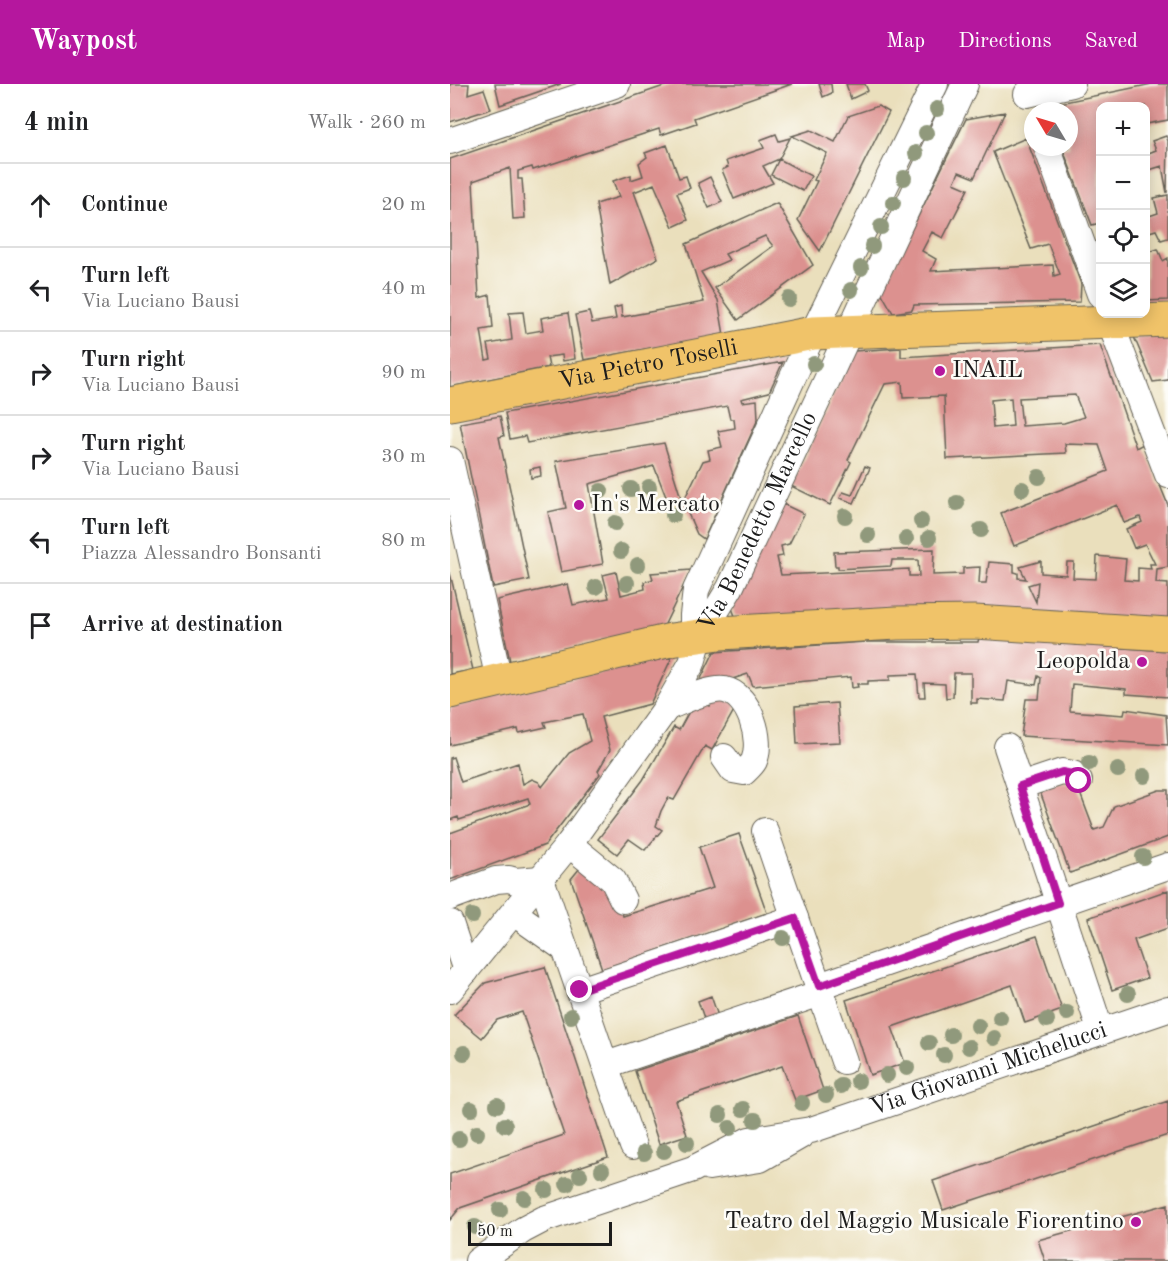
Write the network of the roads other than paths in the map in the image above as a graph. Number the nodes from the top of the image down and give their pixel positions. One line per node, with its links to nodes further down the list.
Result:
1 (617, 84): 6 (street)
2 (934, 84): 14 (street, Via Benedetto Marcello)
3 (965, 84): 13 (street, Via Benedetto Marcello)
4 (1072, 84): 5 (street)
5 (1028, 96)
6 (450, 141)
7 (1050, 156): 8 (street)
8 (1096, 282)
9 (1096, 311): 13 (main road, Via Pietro Toselli)
10 (1150, 317): 12 (main road, Via Pietro Toselli)
11 (1109, 318): 17 (street)
12 (1168, 320)
13 (848, 332): 14 (main road, Via Pietro Toselli); 19 (street, Via Benedetto Marcello)
14 (813, 333): 15 (main road, Via Pietro Toselli); 19 (street, Via Benedetto Marcello)
15 (450, 404)
16 (450, 460): 20 (street)
17 (1168, 475)
18 (1168, 634): 19 (main road)
19 (697, 636): 20 (main road); 22 (street)
20 (499, 681): 21 (main road)
21 (450, 692)
22 (667, 707): 24 (street); 28 (street)
23 (1007, 747): 26 (street)
24 (724, 757)
25 (1079, 781): 26 (street)
26 (1020, 786): 33 (street)
27 (765, 831): 35 (street)
28 (569, 844): 30 (street); 32 (street)
29 (1168, 866): 33 (street)
30 (541, 879): 31 (street); 34 (street); 37 (street)
31 (450, 897)
32 (622, 900)
33 (1058, 903): 41 (street); 43 (street)
34 (514, 913): 37 (street); 38 (street)
35 (795, 918): 40 (street); 41 (street)
36 (450, 923): 38 (street)
37 (565, 949): 40 (street)
38 (466, 970): 39 (street)
39 (450, 990)
40 (580, 990): 45 (street)
41 (820, 990): 44 (street); 45 (street)
42 (1168, 1010): 43 (street, Via Giovanni Michelucci)
43 (1101, 1032): 47 (street, Via Giovanni Michelucci)
44 (844, 1061)
45 (606, 1065): 46 (street)
46 (633, 1146)
47 (478, 1261)

